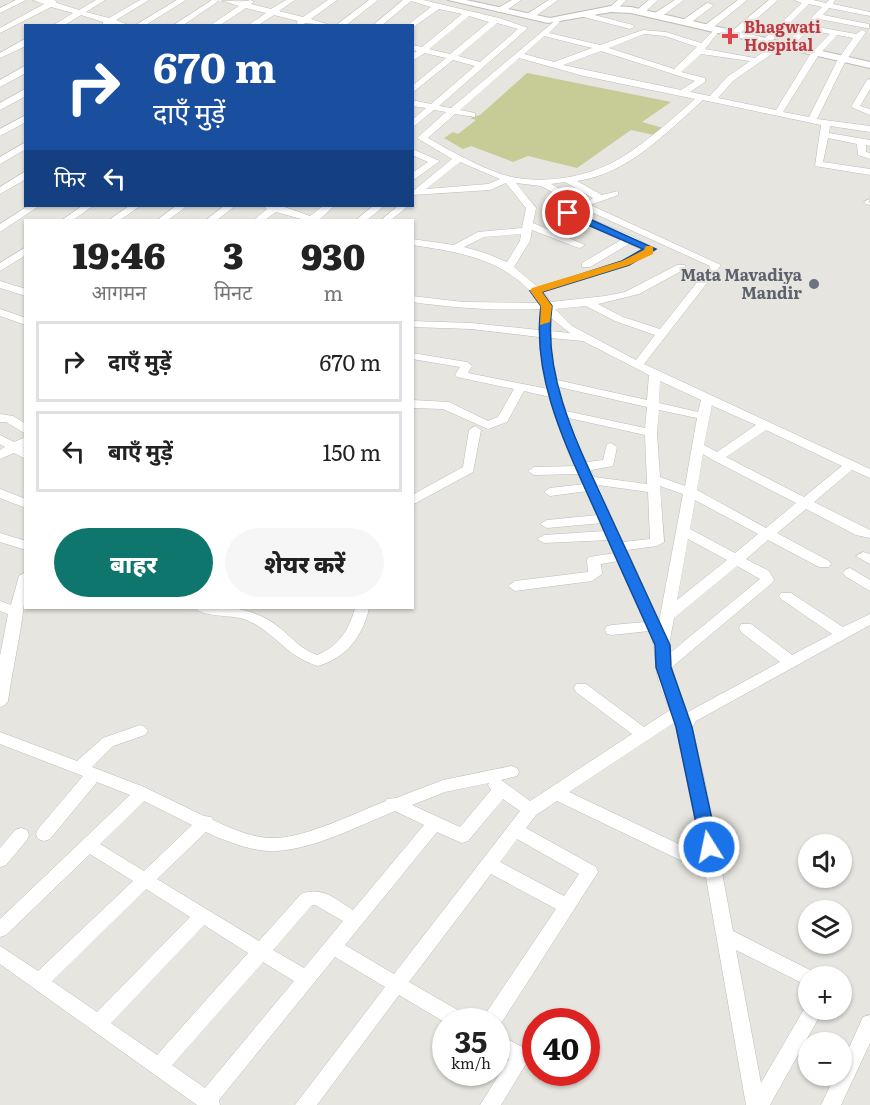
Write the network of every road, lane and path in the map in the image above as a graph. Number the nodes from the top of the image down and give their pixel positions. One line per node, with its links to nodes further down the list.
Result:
1 (22, 0): 32 (street)
2 (37, 0): 22 (street)
3 (101, 0): 33 (street)
4 (145, 0): 43 (street)
5 (182, 0): 51 (street)
6 (217, 0): 52 (street)
7 (224, 0): 24 (street)
8 (291, 0): 34 (street)
9 (333, 0): 44 (street)
10 (374, 0): 57 (street)
11 (408, 0): 58 (street)
12 (414, 0): 28 (street)
13 (453, 0): 42 (main road)
14 (459, 0): 25 (main road)
15 (517, 0): 31 (street)
16 (554, 0): 40 (street)
17 (622, 0): 30 (street)
18 (654, 0): 35 (street)
19 (680, 0): 39 (street)
20 (743, 0): 62 (street)
21 (774, 0): 65 (street)
22 (52, 1): 33 (street); 63 (street)
23 (805, 1): 26 (street); 69 (street)
24 (250, 2): 34 (street); 53 (street)
25 (481, 2): 31 (main road)
26 (832, 2): 29 (street); 38 (street); 41 (street)
27 (710, 5): 46 (street)
28 (437, 6): 36 (street); 59 (street)
29 (870, 7)
30 (613, 9): 35 (main road); 42 (main road)
31 (501, 10): 40 (main road)
32 (0, 11)
33 (81, 12): 43 (street); 48 (street)
34 (272, 12): 44 (street); 54 (street)
35 (640, 12): 39 (main road)
36 (468, 14): 45 (street); 75 (street)
37 (583, 14): 42 (main road); 60 (street); 62 (main road)
38 (870, 14)
39 (658, 15): 46 (main road)
40 (530, 16): 42 (main road)
41 (818, 16): 47 (street); 61 (street)
42 (553, 19): 66 (street)
43 (110, 20): 49 (street); 50 (street)
44 (304, 20): 55 (street); 56 (street)
45 (496, 20): 80 (street); 85 (street)
46 (686, 22): 62 (main road)
47 (868, 23): 67 (street)
48 (60, 24)
49 (104, 24)
50 (122, 24)
51 (141, 24)
52 (179, 24)
53 (216, 24)
54 (254, 24)
55 (299, 24)
56 (321, 24)
57 (342, 24)
58 (378, 24)
59 (414, 24)
60 (630, 27)
61 (807, 27): 64 (street); 71 (street)
62 (711, 28): 65 (main road); 71 (main road); 74 (street)
63 (0, 31)
64 (836, 32): 67 (street); 76 (street)
65 (735, 33): 69 (main road)
66 (545, 34): 73 (street); 77 (street)
67 (858, 37): 82 (street)
68 (0, 42): 70 (street)
69 (767, 42): 71 (main road)
70 (23, 45): 78 (street)
71 (783, 47): 76 (main road); 83 (street)
72 (414, 48): 75 (street)
73 (599, 48): 74 (street); 81 (street); 86 (street)
74 (701, 49): 83 (street); 84 (street)
75 (423, 50): 79 (street); 80 (street)
76 (814, 54): 82 (main road); 102 (street)
77 (518, 55): 86 (street); 100 (street)
78 (0, 56)
79 (414, 57)
80 (452, 57): 85 (street); 92 (street)
81 (636, 59): 84 (street); 89 (street)
82 (841, 60): 87 (main road); 105 (street)
83 (757, 61): 96 (street)
84 (686, 62): 89 (street)
85 (482, 65): 99 (street)
86 (555, 65): 94 (street)
87 (870, 66)
88 (24, 70): 91 (street)
89 (676, 72): 94 (street)
90 (870, 82): 95 (street)
91 (0, 84)
92 (414, 89)
93 (24, 93): 98 (street)
94 (683, 93): 96 (street)
95 (866, 97): 101 (street)
96 (707, 98): 102 (street); 122 (street)
97 (414, 103): 99 (street)
98 (0, 107)
99 (434, 108): 100 (street); 108 (street)
100 (450, 111): 103 (street); 116 (street)
101 (870, 112)
102 (778, 113): 105 (street)
103 (472, 116)
104 (0, 117): 106 (street)
105 (812, 120): 107 (street)
106 (23, 122): 110 (street)
107 (826, 123): 109 (street); 111 (street)
108 (414, 124)
109 (870, 129)
110 (0, 133)
111 (823, 135): 112 (street); 118 (street)
112 (866, 142): 115 (street)
113 (24, 146): 117 (street)
114 (414, 153): 119 (street)
115 (870, 156)
116 (459, 158): 121 (street); 128 (street)
117 (0, 161)
118 (870, 172): 123 (street)
119 (415, 174)
120 (24, 175): 125 (street)
121 (508, 178): 124 (street); 126 (street); 128 (street)
122 (565, 178): 124 (street); 129 (street)
123 (870, 180)
124 (542, 183): 126 (street); 130 (street)
125 (0, 191)
126 (519, 191): 151 (street)
127 (615, 193): 129 (street)
128 (414, 195)
129 (601, 198): 130 (street)
130 (583, 205): 171 (street)
131 (33, 207): 152 (street)
132 (86, 207): 142 (street)
133 (134, 207): 143 (street)
134 (181, 207): 144 (street)
135 (229, 207): 145 (street)
136 (272, 207): 146 (street)
137 (276, 207): 147 (street)
138 (328, 207): 148 (street)
139 (378, 207): 149 (street)
140 (402, 207): 150 (street)
141 (568, 213): 153 (street)
142 (68, 219)
143 (116, 219)
144 (163, 219)
145 (212, 219)
146 (260, 219)
147 (309, 219)
148 (313, 219)
149 (362, 219)
150 (387, 219)
151 (528, 228): 155 (street); 156 (street); 159 (street)
152 (0, 229)
153 (630, 239): 158 (street); 164 (street)
154 (414, 242): 156 (street)
155 (580, 245)
156 (457, 248): 159 (street)
157 (24, 251): 161 (street)
158 (586, 265)
159 (509, 267): 164 (street)
160 (681, 267): 166 (street)
161 (0, 268)
162 (0, 284): 163 (street)
163 (23, 290)
164 (536, 291): 167 (street)
165 (414, 299): 167 (street)
166 (587, 302): 167 (street); 171 (street)
167 (546, 306): 172 (street); 173 (street)
168 (0, 312): 169 (street)
169 (24, 321)
170 (414, 324): 172 (street)
171 (662, 333): 175 (street)
172 (545, 335): 173 (street); 178 (street)
173 (588, 338): 175 (street)
174 (414, 356): 177 (street)
175 (638, 364): 176 (street)
176 (655, 372): 179 (street); 181 (street)
177 (521, 387): 178 (street); 180 (street)
178 (554, 388): 181 (street); 182 (street)
179 (707, 397): 183 (street); 185 (street)
180 (414, 404)
181 (653, 406): 183 (street); 188 (street)
182 (561, 413): 188 (street); 200 (street)
183 (702, 416): 192 (street)
184 (0, 418): 186 (street)
185 (766, 424): 196 (street); 197 (street)
186 (24, 429)
187 (475, 430): 205 (street)
188 (651, 433): 201 (street)
189 (0, 439): 193 (street)
190 (24, 442): 193 (street)
191 (611, 447): 200 (street)
192 (698, 447): 196 (street); 203 (street)
193 (14, 448): 194 (street); 195 (street)
194 (24, 454)
195 (0, 455)
196 (717, 457): 206 (street)
197 (851, 465): 199 (street); 206 (street)
198 (534, 471): 200 (street)
199 (870, 474)
200 (586, 476): 201 (street); 202 (street); 208 (street)
201 (653, 484): 203 (street); 216 (street)
202 (550, 492)
203 (690, 492): 210 (street); 211 (street)
204 (0, 493): 207 (street)
205 (414, 500)
206 (805, 502): 211 (street); 212 (street)
207 (24, 503)
208 (606, 518): 209 (street); 216 (street)
209 (547, 524)
210 (683, 531): 217 (street); 228 (street)
211 (768, 533): 217 (street); 218 (street)
212 (870, 534)
213 (0, 537): 215 (street)
214 (544, 539): 216 (street)
215 (24, 545)
216 (618, 546): 221 (street); 230 (street)
217 (736, 560): 228 (street); 237 (street)
218 (824, 564)
219 (850, 573): 222 (street)
220 (24, 582): 227 (street)
221 (515, 586)
222 (870, 586)
223 (786, 596): 233 (street)
224 (0, 606): 227 (street)
225 (209, 609): 226 (street)
226 (362, 609)
227 (15, 611): 235 (street)
228 (668, 616): 234 (street)
229 (870, 619): 233 (street)
230 (654, 626): 232 (street); 234 (street)
231 (746, 628): 236 (street)
232 (612, 630)
233 (843, 634): 236 (street)
234 (662, 645): 237 (street)
235 (4, 657): 239 (street)
236 (791, 662): 240 (street)
237 (663, 667): 240 (street)
238 (581, 688): 242 (street)
239 (0, 701)
240 (681, 719): 242 (street); 260 (street)
241 (140, 731): 244 (street)
242 (644, 735): 249 (street)
243 (0, 738): 244 (street)
244 (87, 771): 248 (street); 255 (street)
245 (511, 772): 246 (street)
246 (485, 777): 247 (street); 250 (street)
247 (502, 789): 251 (street); 253 (street)
248 (142, 793): 252 (street); 257 (street)
249 (556, 793): 251 (street); 260 (street)
250 (393, 803): 252 (street); 253 (street)
251 (530, 810): 254 (street)
252 (206, 822): 261 (street)
253 (435, 823): 264 (street)
254 (515, 830): 259 (street); 262 (street)
255 (44, 834)
256 (21, 835): 258 (street)
257 (90, 846): 261 (street); 265 (street)
258 (0, 860)
259 (490, 865): 262 (street); 273 (street)
260 (713, 868): 266 (street)
261 (144, 879): 263 (street); 272 (street)
262 (567, 906): 275 (street)
263 (202, 916): 268 (street); 278 (street)
264 (356, 920): 267 (street); 268 (street)
265 (0, 930)
266 (725, 935): 270 (street); 286 (street)
267 (333, 947): 271 (street); 273 (street)
268 (259, 952): 271 (street); 280 (street)
269 (0, 954): 272 (street)
270 (798, 973)
271 (306, 980): 283 (street)
272 (38, 982): 278 (street)
273 (397, 986): 274 (street); 284 (street)
274 (436, 1008)
275 (500, 1008)
276 (808, 1020): 286 (street)
277 (870, 1023): 287 (street)
278 (98, 1024): 280 (street)
279 (510, 1050): 281 (street)
280 (158, 1067): 283 (street)
281 (510, 1074)
282 (502, 1086): 285 (street)
283 (209, 1103)
284 (305, 1105)
285 (490, 1105)
286 (758, 1105)
287 (831, 1105)

